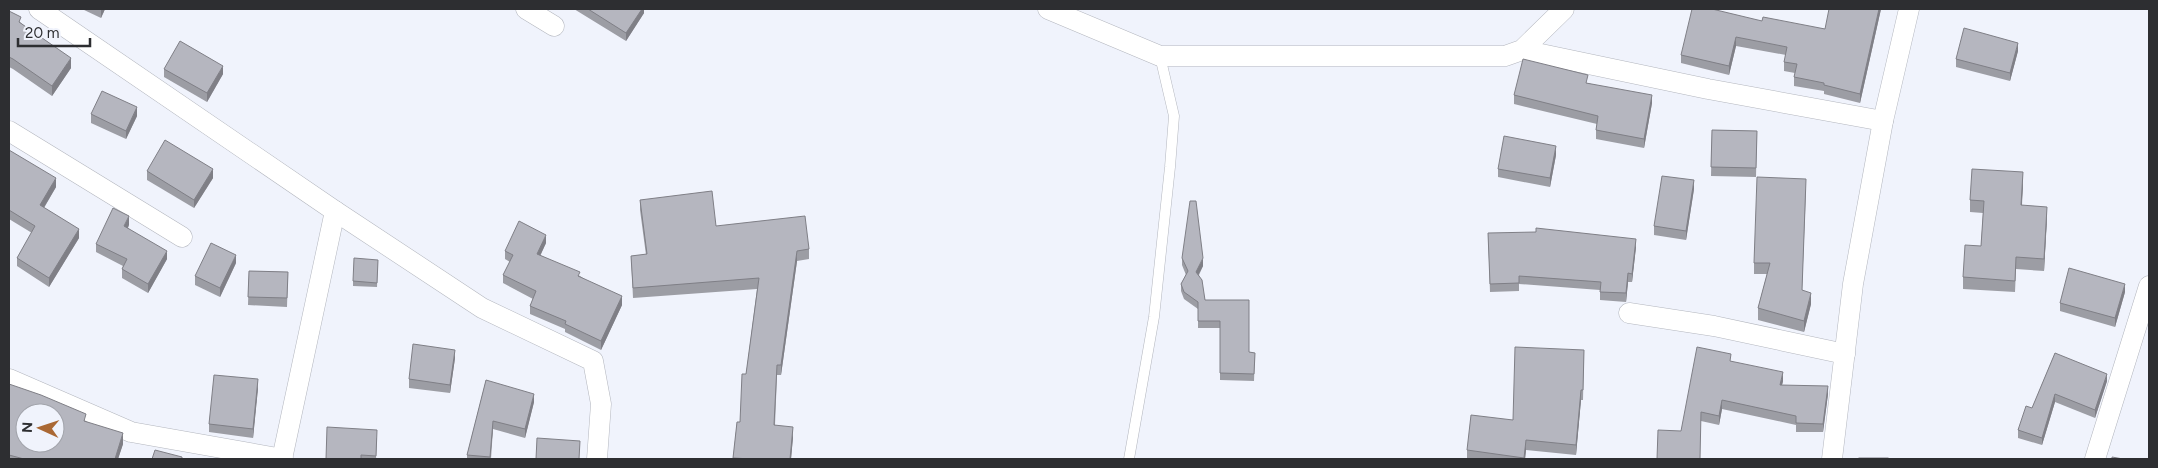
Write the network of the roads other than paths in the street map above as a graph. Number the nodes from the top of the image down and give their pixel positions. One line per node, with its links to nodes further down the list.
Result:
1 (39, 9): 11 (street)
2 (526, 9): 6 (street)
3 (1048, 9): 8 (street)
4 (1564, 9): 7 (street)
5 (1909, 9): 9 (street)
6 (554, 26)
7 (1522, 50): 8 (street); 9 (street)
8 (1160, 56): 19 (lane)
9 (1883, 121): 15 (street)
10 (9, 131): 12 (street)
11 (335, 211): 17 (street); 18 (street)
12 (182, 237)
13 (2149, 286): 21 (street)
14 (1629, 313): 15 (street)
15 (1846, 354): 20 (street)
16 (9, 379): 17 (street)
17 (283, 459)
18 (597, 459)
19 (1129, 459)
20 (1832, 459)
21 (2096, 459)

